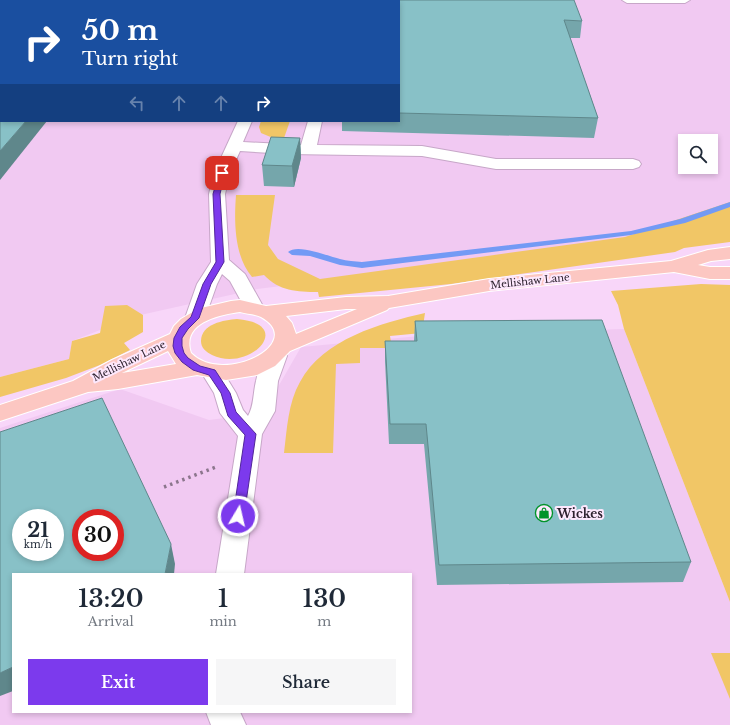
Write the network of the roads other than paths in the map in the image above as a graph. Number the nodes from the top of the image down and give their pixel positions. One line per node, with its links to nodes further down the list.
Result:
1 (628, 0): 2 (street)
2 (685, 0)
3 (245, 122): 5 (street)
4 (315, 122): 6 (street)
5 (234, 146): 6 (street); 9 (street)
6 (308, 149): 7 (street)
7 (633, 164)
8 (730, 253): 10 (main road, Mellishaw Lane)
9 (220, 262): 13 (street); 14 (street)
10 (673, 267): 11 (main road, Mellishaw Lane); 12 (main road, Mellishaw Lane)
11 (730, 273)
12 (388, 302): 13 (main road, Mellishaw Lane); 16 (main road, Mellishaw Lane)
13 (260, 310): 14 (main road); 16 (main road)
14 (195, 318): 15 (main road)
15 (178, 338): 17 (main road); 18 (main road, Mellishaw Lane)
16 (280, 351): 17 (main road); 20 (street)
17 (204, 370): 18 (main road, Mellishaw Lane); 20 (street)
18 (81, 386): 19 (main road, Mellishaw Lane)
19 (0, 413)
20 (250, 434): 21 (street)
21 (230, 573)
22 (223, 713): 23 (street)
23 (229, 725)

